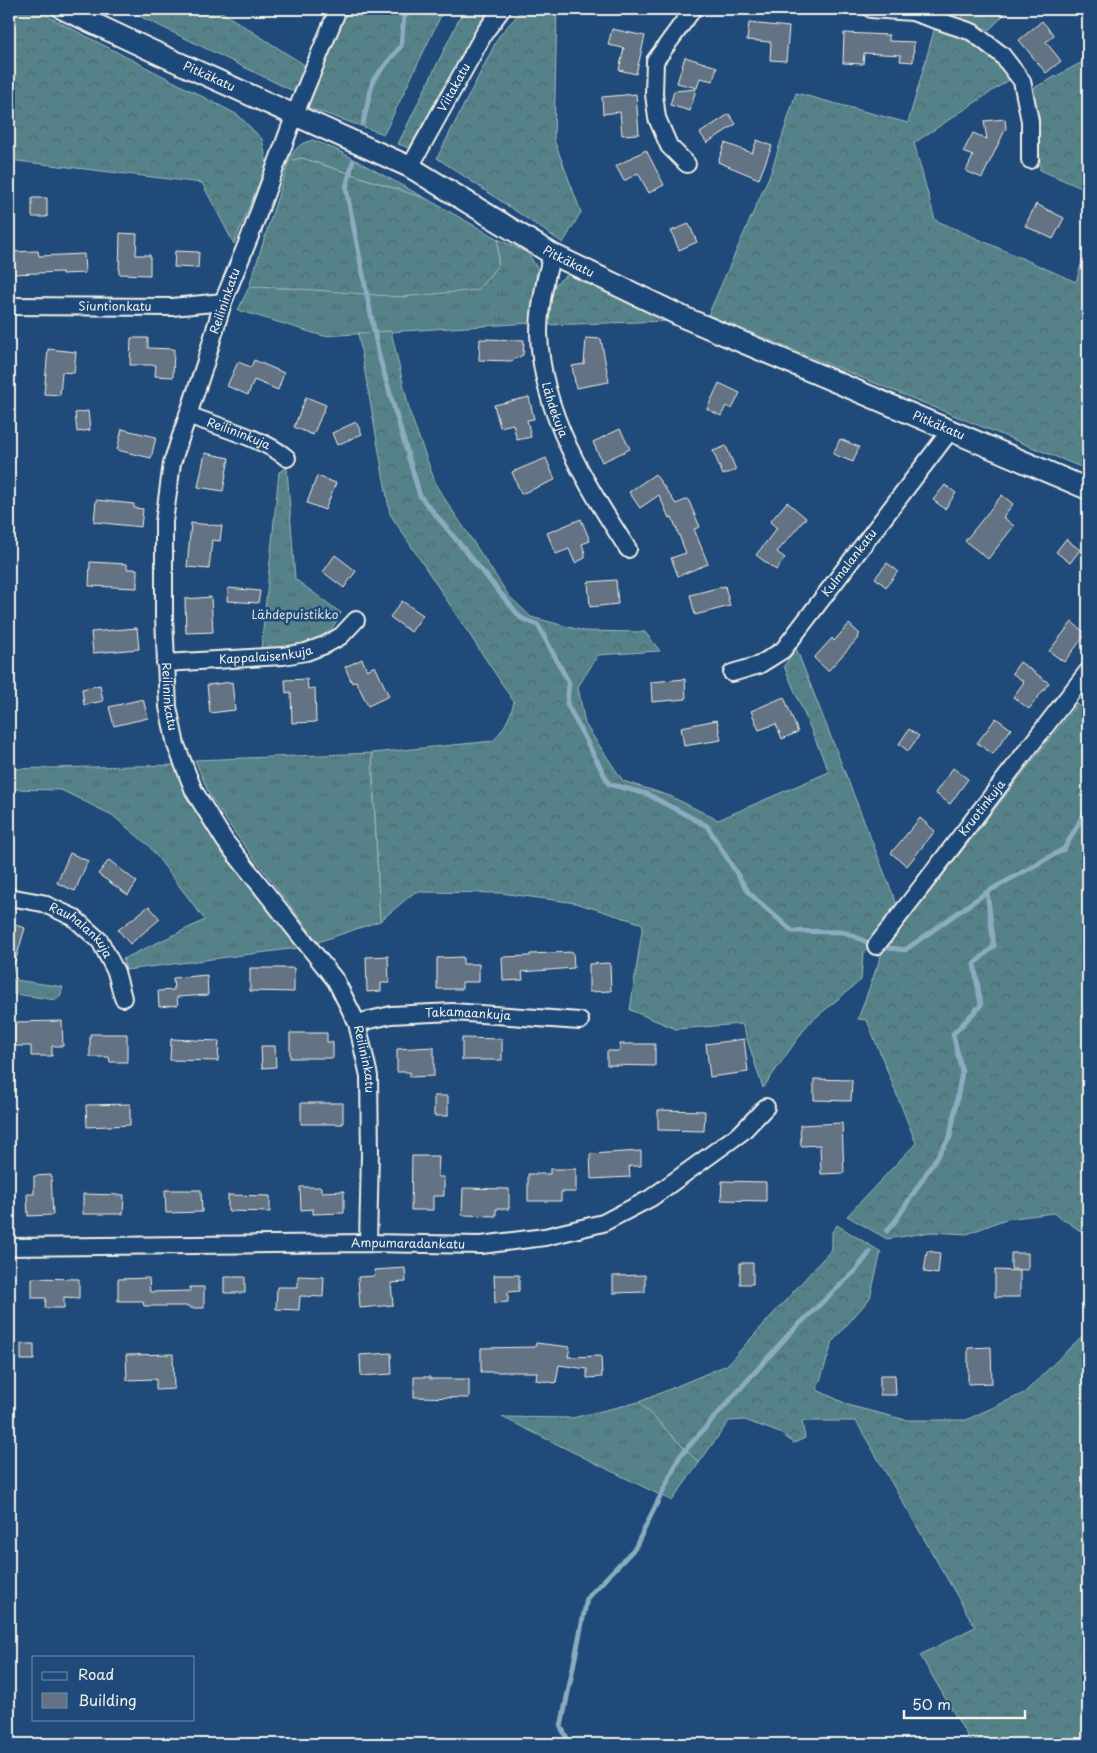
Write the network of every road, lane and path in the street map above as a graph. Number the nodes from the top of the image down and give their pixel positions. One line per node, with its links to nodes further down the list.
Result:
1 (63, 9): 6 (street, Pitkäkatu)
2 (338, 9): 6 (street, Reilininkatu)
3 (502, 9): 9 (street, Viitakatu)
4 (693, 9): 8 (street)
5 (871, 9): 7 (street)
6 (295, 114): 9 (street, Pitkäkatu); 11 (street, Reilininkatu)
7 (1030, 160)
8 (688, 164)
9 (410, 167): 10 (street, Pitkäkatu)
10 (552, 254): 14 (street, Pitkäkatu); 17 (street, Lähdekuja)
11 (222, 302): 12 (street, Siuntionkatu); 13 (street, Reilininkatu)
12 (9, 306)
13 (188, 415): 15 (street, Reilininkuja); 19 (street, Reilininkatu)
14 (950, 431): 16 (street, Pitkäkatu); 21 (street, Kulmalankatu)
15 (287, 458)
16 (1088, 489)
17 (628, 549)
18 (356, 620): 19 (street, Kappalaisenkuja)
19 (165, 663): 26 (street, Reilininkatu)
20 (1088, 671): 23 (street, Kruotinkuja)
21 (732, 673)
22 (9, 897): 24 (street, Rauhalankuja)
23 (876, 946)
24 (123, 998)
25 (580, 1021): 26 (street, Takamaankuja)
26 (357, 1023): 28 (street, Reilininkatu)
27 (766, 1107): 28 (street, Ampumaradankatu)
28 (368, 1243): 29 (street, Ampumaradankatu)
29 (9, 1246)

